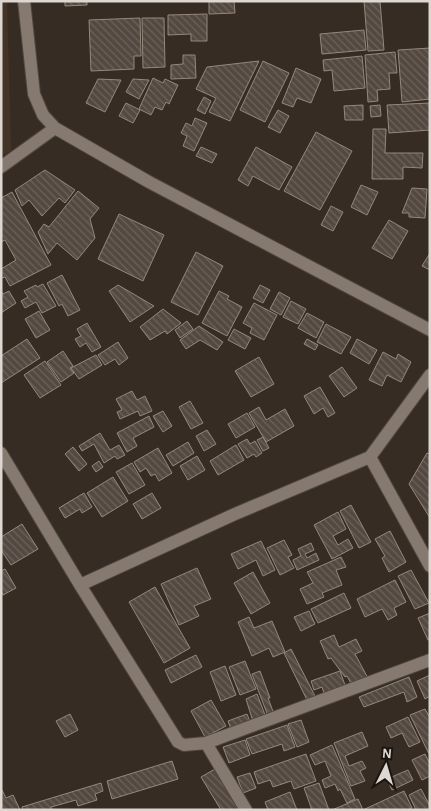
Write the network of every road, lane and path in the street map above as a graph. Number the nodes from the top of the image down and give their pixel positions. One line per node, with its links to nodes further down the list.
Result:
1 (24, 1): 2 (street)
2 (55, 128): 3 (street); 4 (street)
3 (1, 167)
4 (430, 330)
5 (430, 375): 7 (street)
6 (1, 453): 9 (street)
7 (370, 457): 8 (street); 9 (street)
8 (430, 566)
9 (80, 585): 11 (street)
10 (430, 660): 11 (street)
11 (206, 743): 12 (street)
12 (246, 810)

